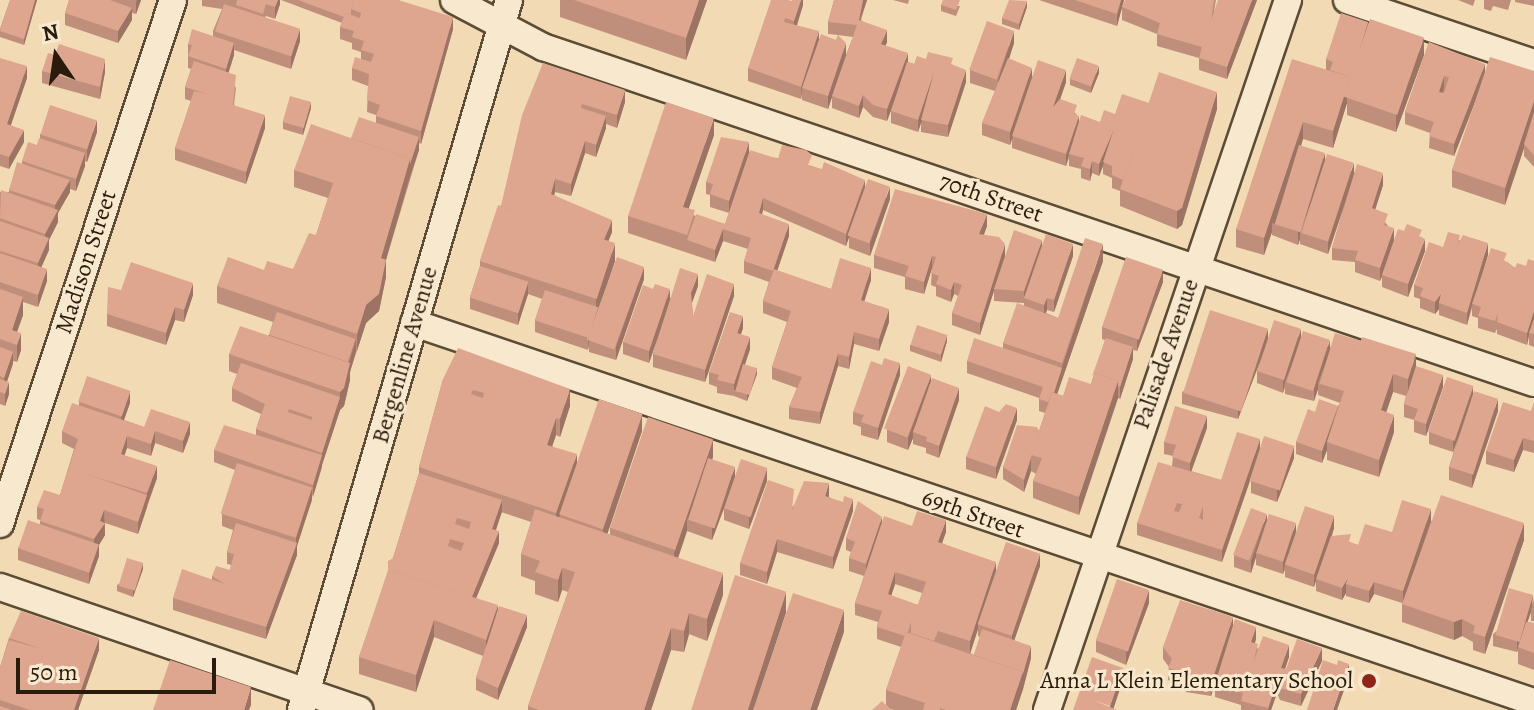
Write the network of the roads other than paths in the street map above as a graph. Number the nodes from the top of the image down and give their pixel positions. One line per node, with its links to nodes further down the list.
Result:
1 (173, 0): 10 (street, Madison Street)
2 (454, 0): 5 (street, 70th Street)
3 (1288, 0): 7 (street, Palisade Avenue)
4 (1347, 0): 6 (street)
5 (505, 11): 7 (street, 70th Street); 8 (street, Bergenline Avenue)
6 (1534, 63)
7 (1195, 266): 9 (street, 70th Street); 11 (street, Palisade Avenue)
8 (414, 323): 11 (street, 69th Street); 13 (street, Bergenline Avenue)
9 (1534, 383)
10 (0, 524)
11 (1097, 556): 14 (street, 69th Street); 16 (street, Palisade Avenue)
12 (0, 587): 13 (street)
13 (304, 701): 15 (street)
14 (1534, 702)
15 (360, 710)
16 (1047, 710)

